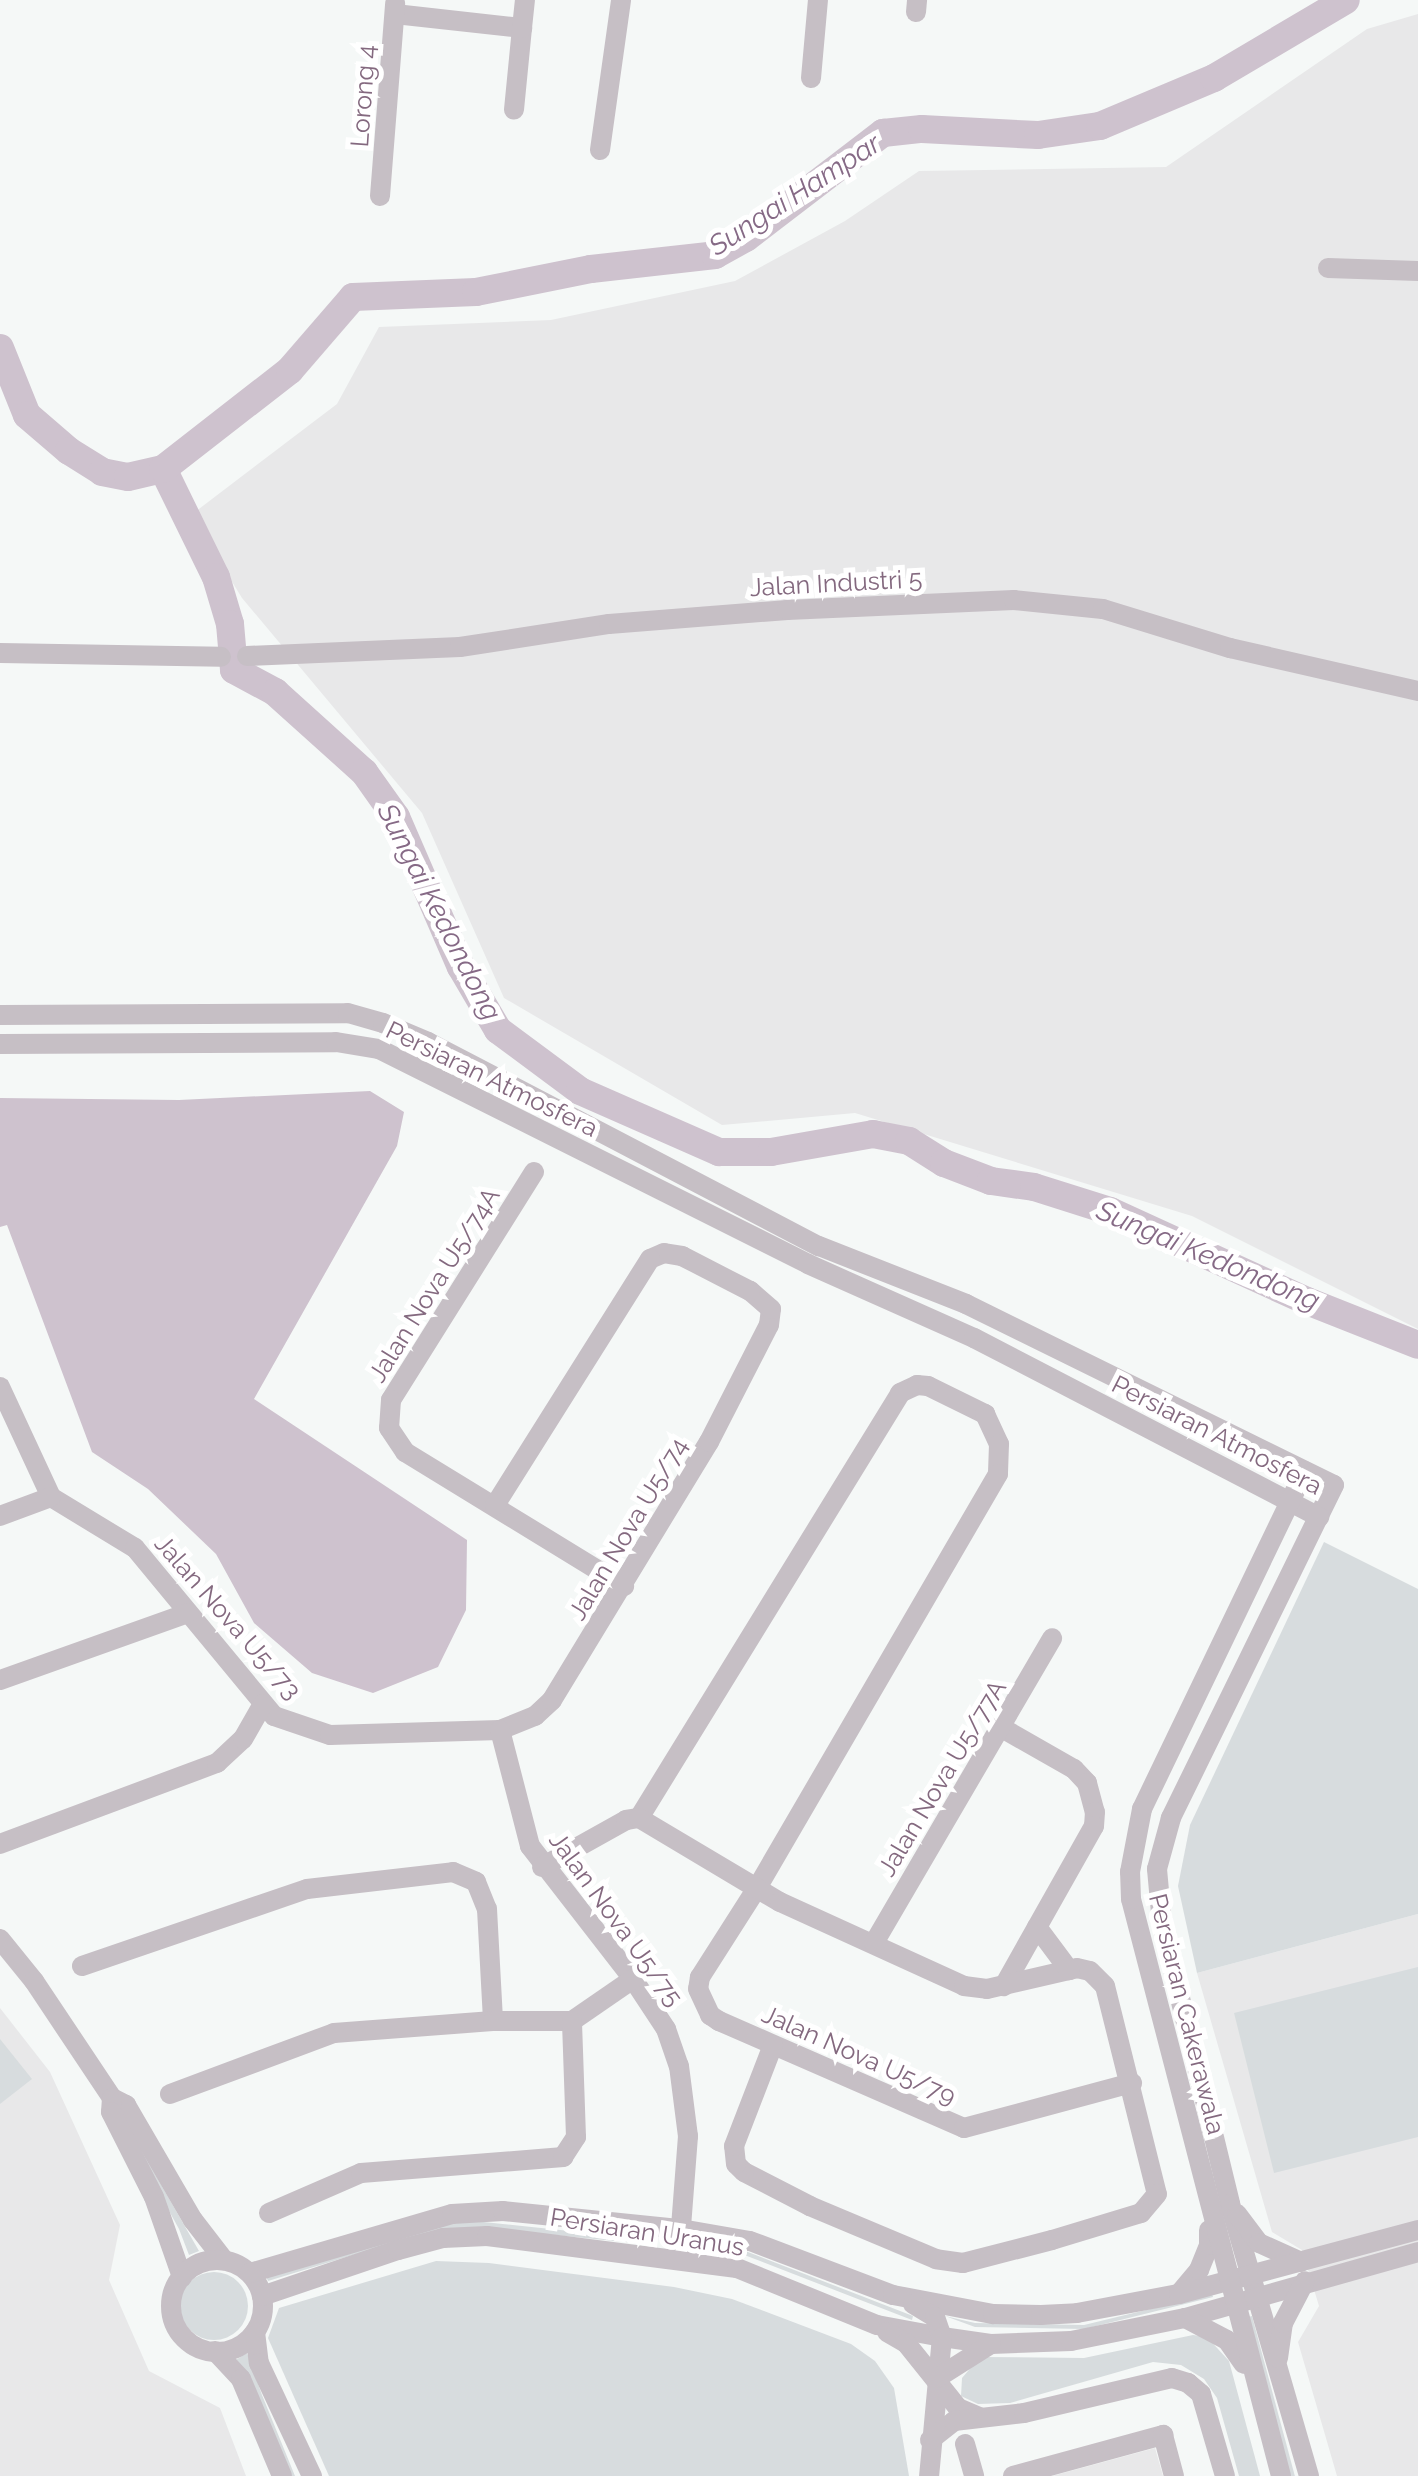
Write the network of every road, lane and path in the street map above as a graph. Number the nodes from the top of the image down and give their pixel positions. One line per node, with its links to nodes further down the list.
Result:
1 (525, 0): 5 (street)
2 (621, 0): 8 (street)
3 (818, 0): 6 (street)
4 (395, 7): 5 (street); 9 (street, Lorong 4)
5 (522, 28): 7 (street)
6 (810, 78)
7 (514, 110)
8 (600, 150)
9 (380, 196)
10 (1328, 268): 11 (street)
11 (1418, 271)
12 (0, 652): 14 (street)
13 (247, 656): 15 (street, Jalan Industri 5)
14 (221, 658)
15 (1418, 692)
16 (0, 1015): 20 (street, Persiaran Atmosfera)
17 (0, 1044): 22 (street, Persiaran Atmosfera)
18 (534, 1172): 23 (street, Jalan Nova U5/74A)
19 (0, 1387): 21 (street)
20 (1306, 1471): 22 (street, Persiaran Cakerawala); 25 (street, Persiaran Atmosfera)
21 (50, 1498): 24 (street); 27 (street, Jalan Nova U5/73)
22 (1291, 1502): 25 (street, Persiaran Atmosfera); 50 (street, Persiaran Cakerawala)
23 (495, 1505): 26 (street); 26 (street, Jalan Nova U5/74)
24 (0, 1516)
25 (1319, 1517): 50 (street, Persiaran Cakerawala)
26 (624, 1586): 32 (street, Jalan Nova U5/74)
27 (188, 1613): 29 (street); 30 (street, Jalan Nova U5/73)
28 (1052, 1638): 31 (street, Jalan Nova U5/77A)
29 (0, 1680)
30 (264, 1704): 32 (street, Jalan Nova U5/73); 34 (street)
31 (1002, 1728): 37 (street); 39 (street, Jalan Nova U5/77A)
32 (500, 1730): 35 (street, Jalan Nova U5/75)
33 (639, 1818): 35 (street); 36 (street); 36 (street)
34 (0, 1844)
35 (542, 1867): 42 (street, Jalan Nova U5/75)
36 (757, 1888): 39 (street); 46 (street, Jalan Nova U5/79)
37 (1038, 1927): 41 (street); 43 (street)
38 (0, 1939): 49 (street)
39 (874, 1943): 43 (street)
40 (82, 1966): 44 (street)
41 (1069, 1970): 43 (street); 47 (street)
42 (633, 1979): 45 (street); 52 (street, Jalan Nova U5/75)
43 (1004, 1986)
44 (492, 2021): 45 (street); 48 (street)
45 (572, 2021): 51 (street)
46 (773, 2045): 47 (street, Jalan Nova U5/79); 47 (street)
47 (1132, 2084)
48 (170, 2094)
49 (112, 2098): 56 (street); 60 (street)
50 (1220, 2207): 58 (street); 61 (street, Persiaran Cakerawala); 62 (street, Persiaran Cakerawala); 63 (street)
51 (269, 2213)
52 (681, 2229): 55 (street, Jalan Nova U5/75); 59 (street, Persiaran Uranus); 64 (street, Persiaran Uranus)
53 (1418, 2230): 57 (street)
54 (1418, 2252): 57 (street)
55 (678, 2257): 65 (street, Persiaran Uranus); 67 (street, Persiaran Uranus)
56 (224, 2260): 59 (street); 60 (street)
57 (1343, 2261): 58 (street, Persiaran Uranus)
58 (1303, 2272): 61 (street, Persiaran Uranus); 72 (street)
59 (250, 2273): 65 (street)
60 (182, 2277): 71 (street)
61 (1253, 2286): 62 (street, Persiaran Uranus); 72 (street, Persiaran Cakerawala)
62 (1231, 2292): 63 (street, Persiaran Uranus); 66 (street, Persiaran Uranus); 74 (street, Persiaran Cakerawala)
63 (1179, 2294): 64 (street, Persiaran Uranus)
64 (893, 2295): 69 (street)
65 (262, 2296): 68 (street)
66 (1185, 2318): 70 (street, Persiaran Uranus); 74 (street)
67 (877, 2325): 69 (street, Persiaran Uranus); 73 (street)
68 (255, 2332): 71 (street); 79 (street)
69 (942, 2337): 70 (street, Persiaran Uranus); 73 (street)
70 (990, 2344): 73 (street)
71 (215, 2352): 78 (street)
72 (1278, 2372): 86 (street, Persiaran Cakerawala)
73 (938, 2378): 75 (street); 76 (street)
74 (1254, 2378): 85 (street, Persiaran Cakerawala)
75 (979, 2416): 76 (street); 84 (street)
76 (930, 2440): 80 (street)
77 (965, 2444): 81 (street)
78 (282, 2476)
79 (312, 2476)
80 (929, 2476)
81 (974, 2476)
82 (1013, 2476): 83 (street)
83 (1174, 2476)
84 (1226, 2476)
85 (1280, 2476)
86 (1309, 2476)

